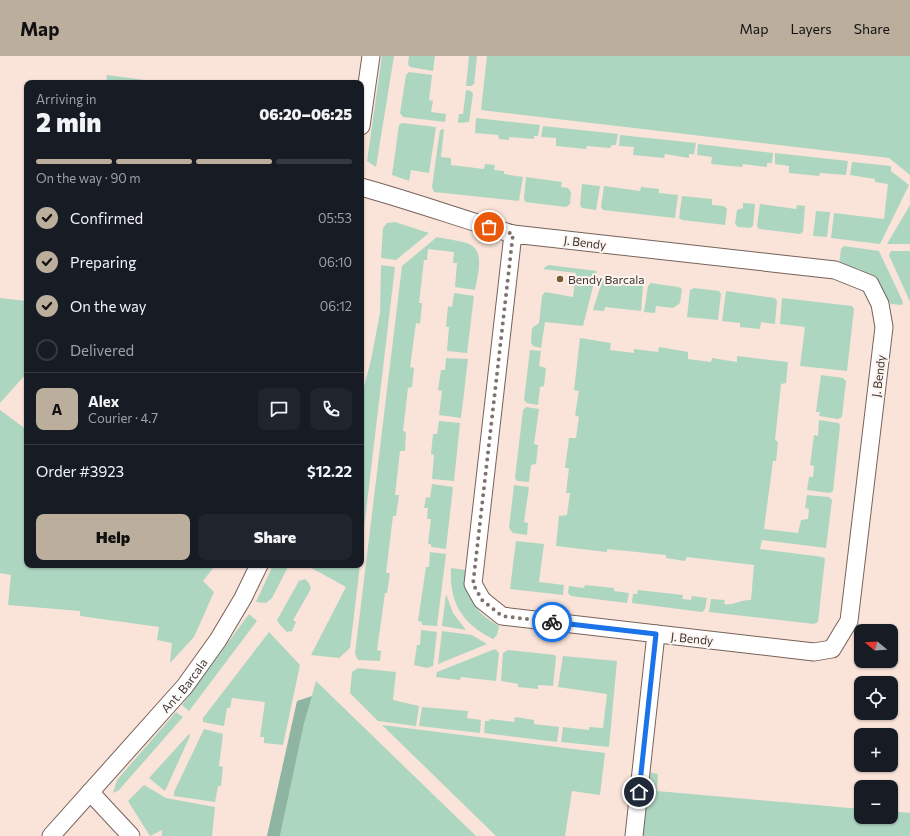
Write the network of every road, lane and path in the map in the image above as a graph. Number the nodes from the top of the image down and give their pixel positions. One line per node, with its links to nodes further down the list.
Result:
1 (371, 56): 2 (street)
2 (364, 105)
3 (364, 188): 4 (street, J. Bendy)
4 (513, 234): 6 (street, J. Bendy); 6 (street, J. Bendy)
5 (258, 568): 7 (street, Ant. Barcala)
6 (656, 634): 10 (street, J. Bendy)
7 (90, 792): 8 (street, Ant. Barcala); 9 (street)
8 (51, 836)
9 (131, 836)
10 (634, 836)

